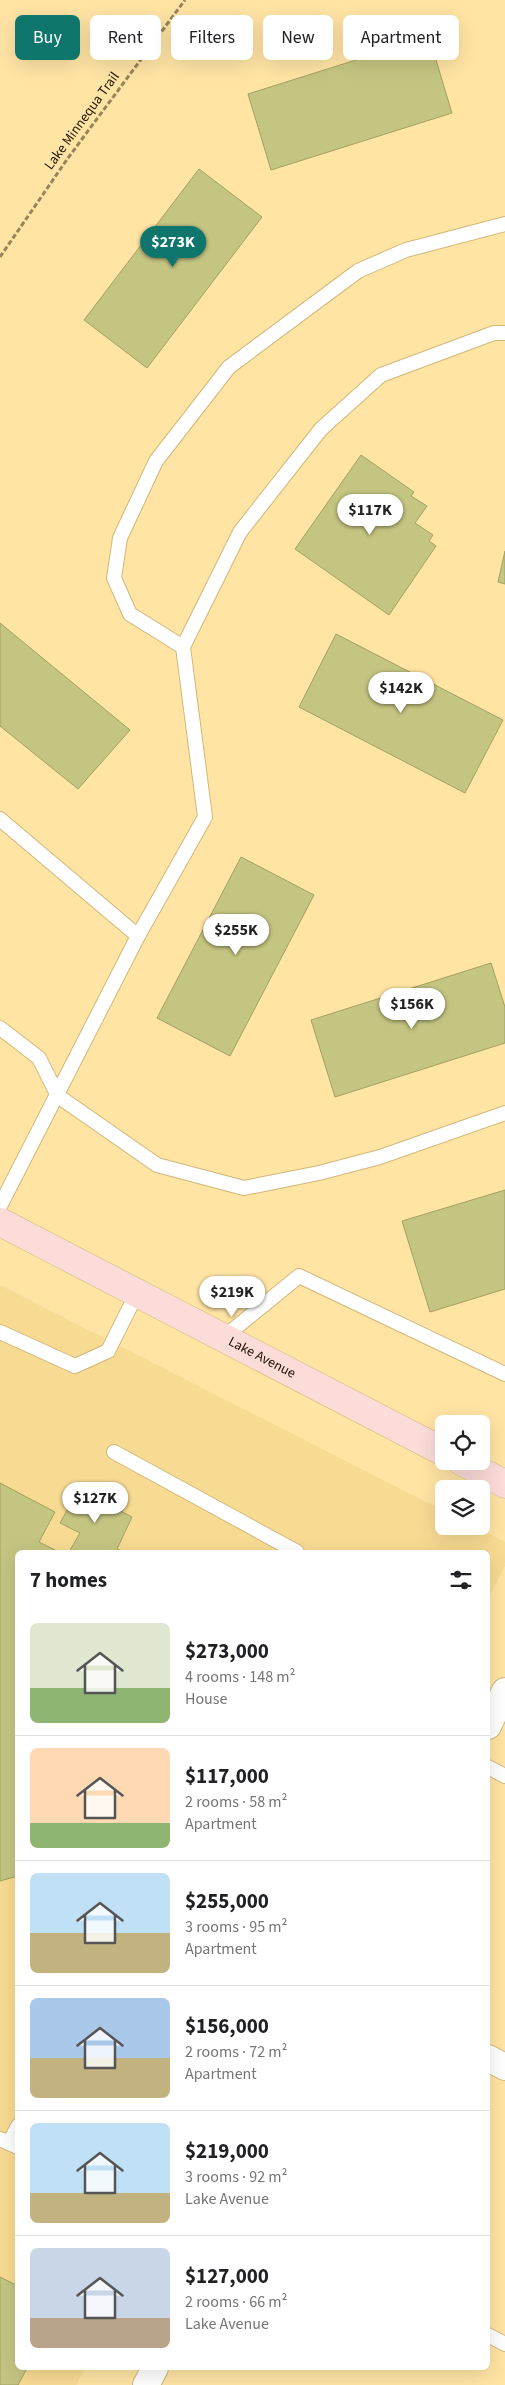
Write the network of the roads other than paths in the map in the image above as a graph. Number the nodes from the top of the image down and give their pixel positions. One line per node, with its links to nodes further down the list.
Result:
1 (505, 224): 3 (lane)
2 (505, 333): 3 (lane)
3 (183, 648): 5 (lane)
4 (0, 819): 5 (lane)
5 (138, 936): 7 (lane)
6 (0, 1028): 7 (lane)
7 (58, 1096): 8 (lane); 9 (lane)
8 (505, 1114)
9 (0, 1206)
10 (0, 1222): 11 (main road, Lake Avenue)
11 (137, 1293): 12 (lane); 13 (main road, Lake Avenue)
12 (0, 1332)
13 (223, 1338): 14 (lane); 15 (main road, Lake Avenue)
14 (505, 1374)
15 (435, 1447)
16 (114, 1452): 19 (lane)
17 (478, 1470): 18 (main road)
18 (505, 1484)
19 (293, 1550)
20 (505, 1691): 21 (street)
21 (490, 1722)
22 (490, 1768): 23 (lane)
23 (505, 1776)
24 (490, 2059): 25 (street)
25 (505, 2067)
26 (15, 2132): 27 (lane)
27 (9, 2143)
28 (490, 2336): 29 (lane)
29 (505, 2344)
30 (154, 2370): 31 (street)
31 (146, 2385)

